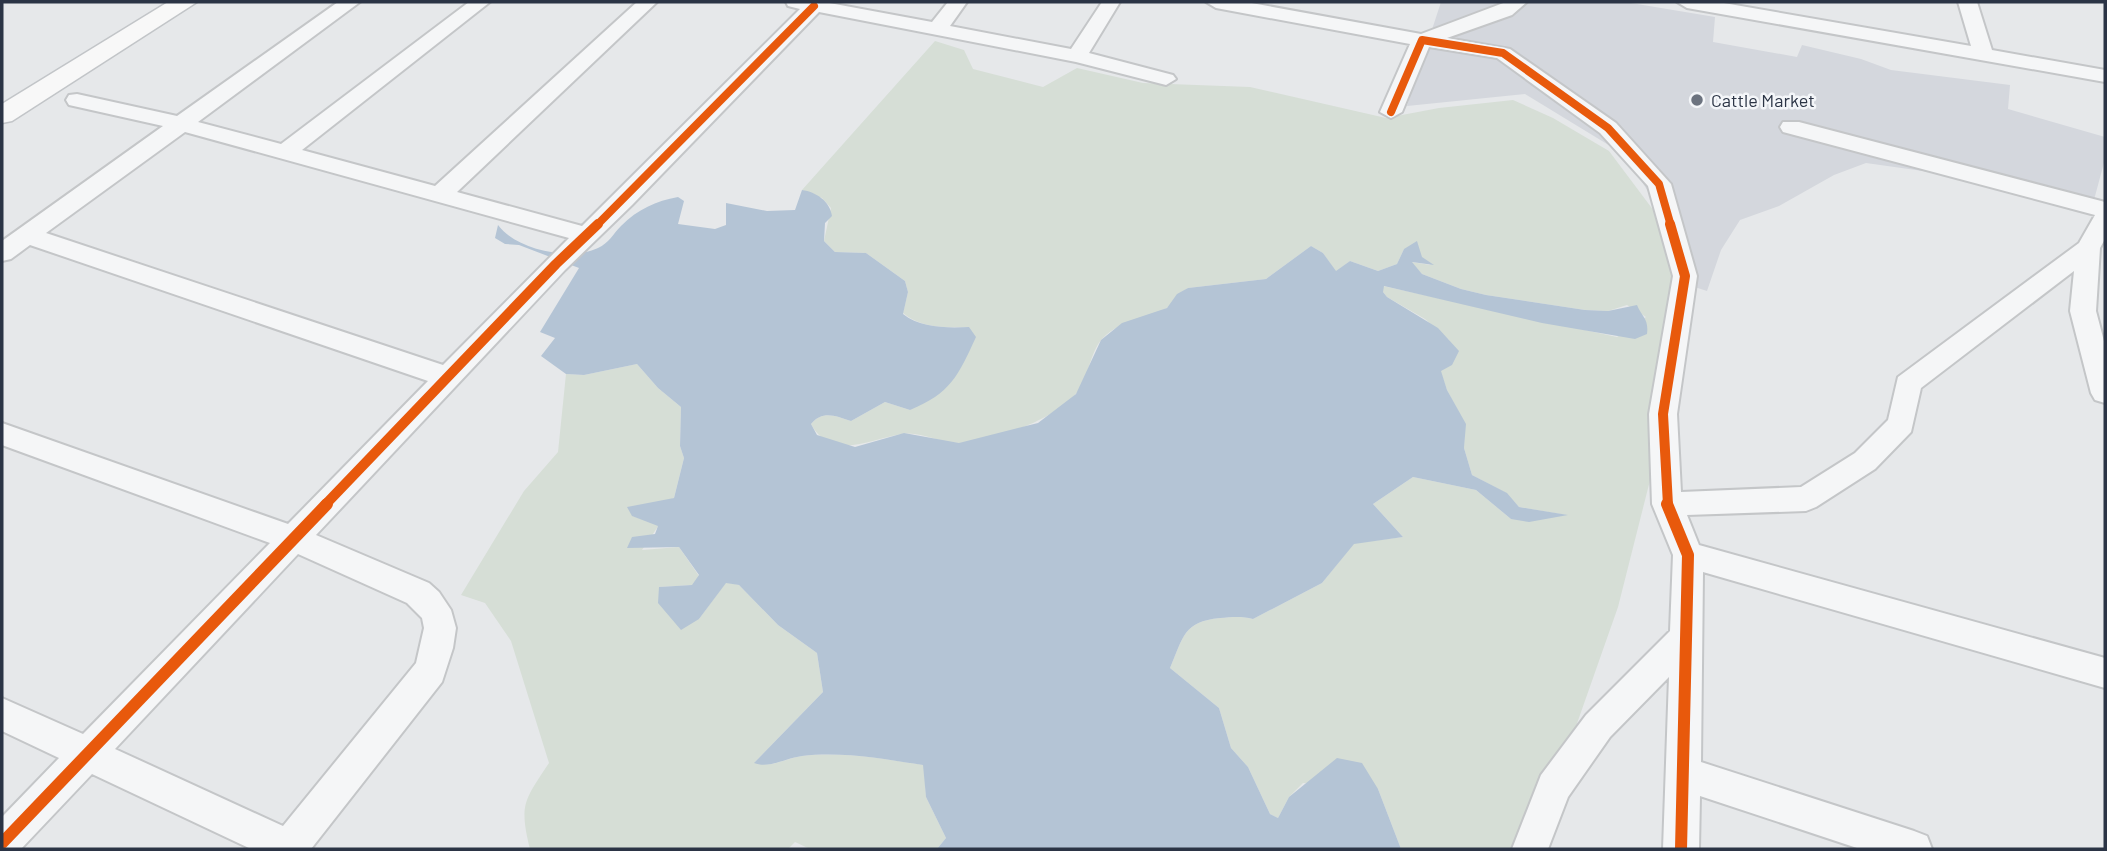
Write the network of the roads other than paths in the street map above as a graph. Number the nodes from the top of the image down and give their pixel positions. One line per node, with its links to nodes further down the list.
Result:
1 (159, 2): 20 (main road)
2 (185, 2): 23 (main road)
3 (351, 2): 24 (street)
4 (481, 2): 26 (street)
5 (648, 2): 27 (street)
6 (958, 2): 14 (street)
7 (1111, 2): 17 (street)
8 (1216, 2): 15 (street)
9 (1518, 2): 15 (street)
10 (1687, 2): 13 (street)
11 (1968, 2): 16 (street)
12 (803, 4): 14 (street); 31 (street)
13 (1777, 9): 16 (street)
14 (936, 30): 17 (street)
15 (1422, 40): 22 (street); 37 (street)
16 (1983, 54): 18 (street)
17 (1077, 56): 19 (street)
18 (2105, 76)
19 (1166, 79)
20 (2, 98)
21 (77, 100): 24 (street)
22 (1391, 112)
23 (2, 115)
24 (181, 124): 26 (street); 30 (street)
25 (1791, 127): 28 (street)
26 (285, 152): 27 (street)
27 (438, 196): 31 (street)
28 (2105, 210)
29 (2105, 218): 32 (street)
30 (26, 235): 33 (street); 34 (street)
31 (586, 235): 34 (street)
32 (2097, 252): 35 (street); 37 (street)
33 (2, 253)
34 (450, 378): 38 (street)
35 (2105, 393)
36 (2, 434): 38 (street)
37 (1667, 504): 39 (street)
38 (295, 540): 43 (street); 46 (street)
39 (1688, 555): 40 (street); 41 (street)
40 (1687, 636): 44 (street); 47 (street)
41 (2105, 673)
42 (2, 714): 43 (street)
43 (87, 754): 45 (street); 46 (street)
44 (1685, 774): 48 (street); 49 (street)
45 (2, 843)
46 (289, 849)
47 (1530, 849)
48 (1681, 849)
49 (1914, 849)

